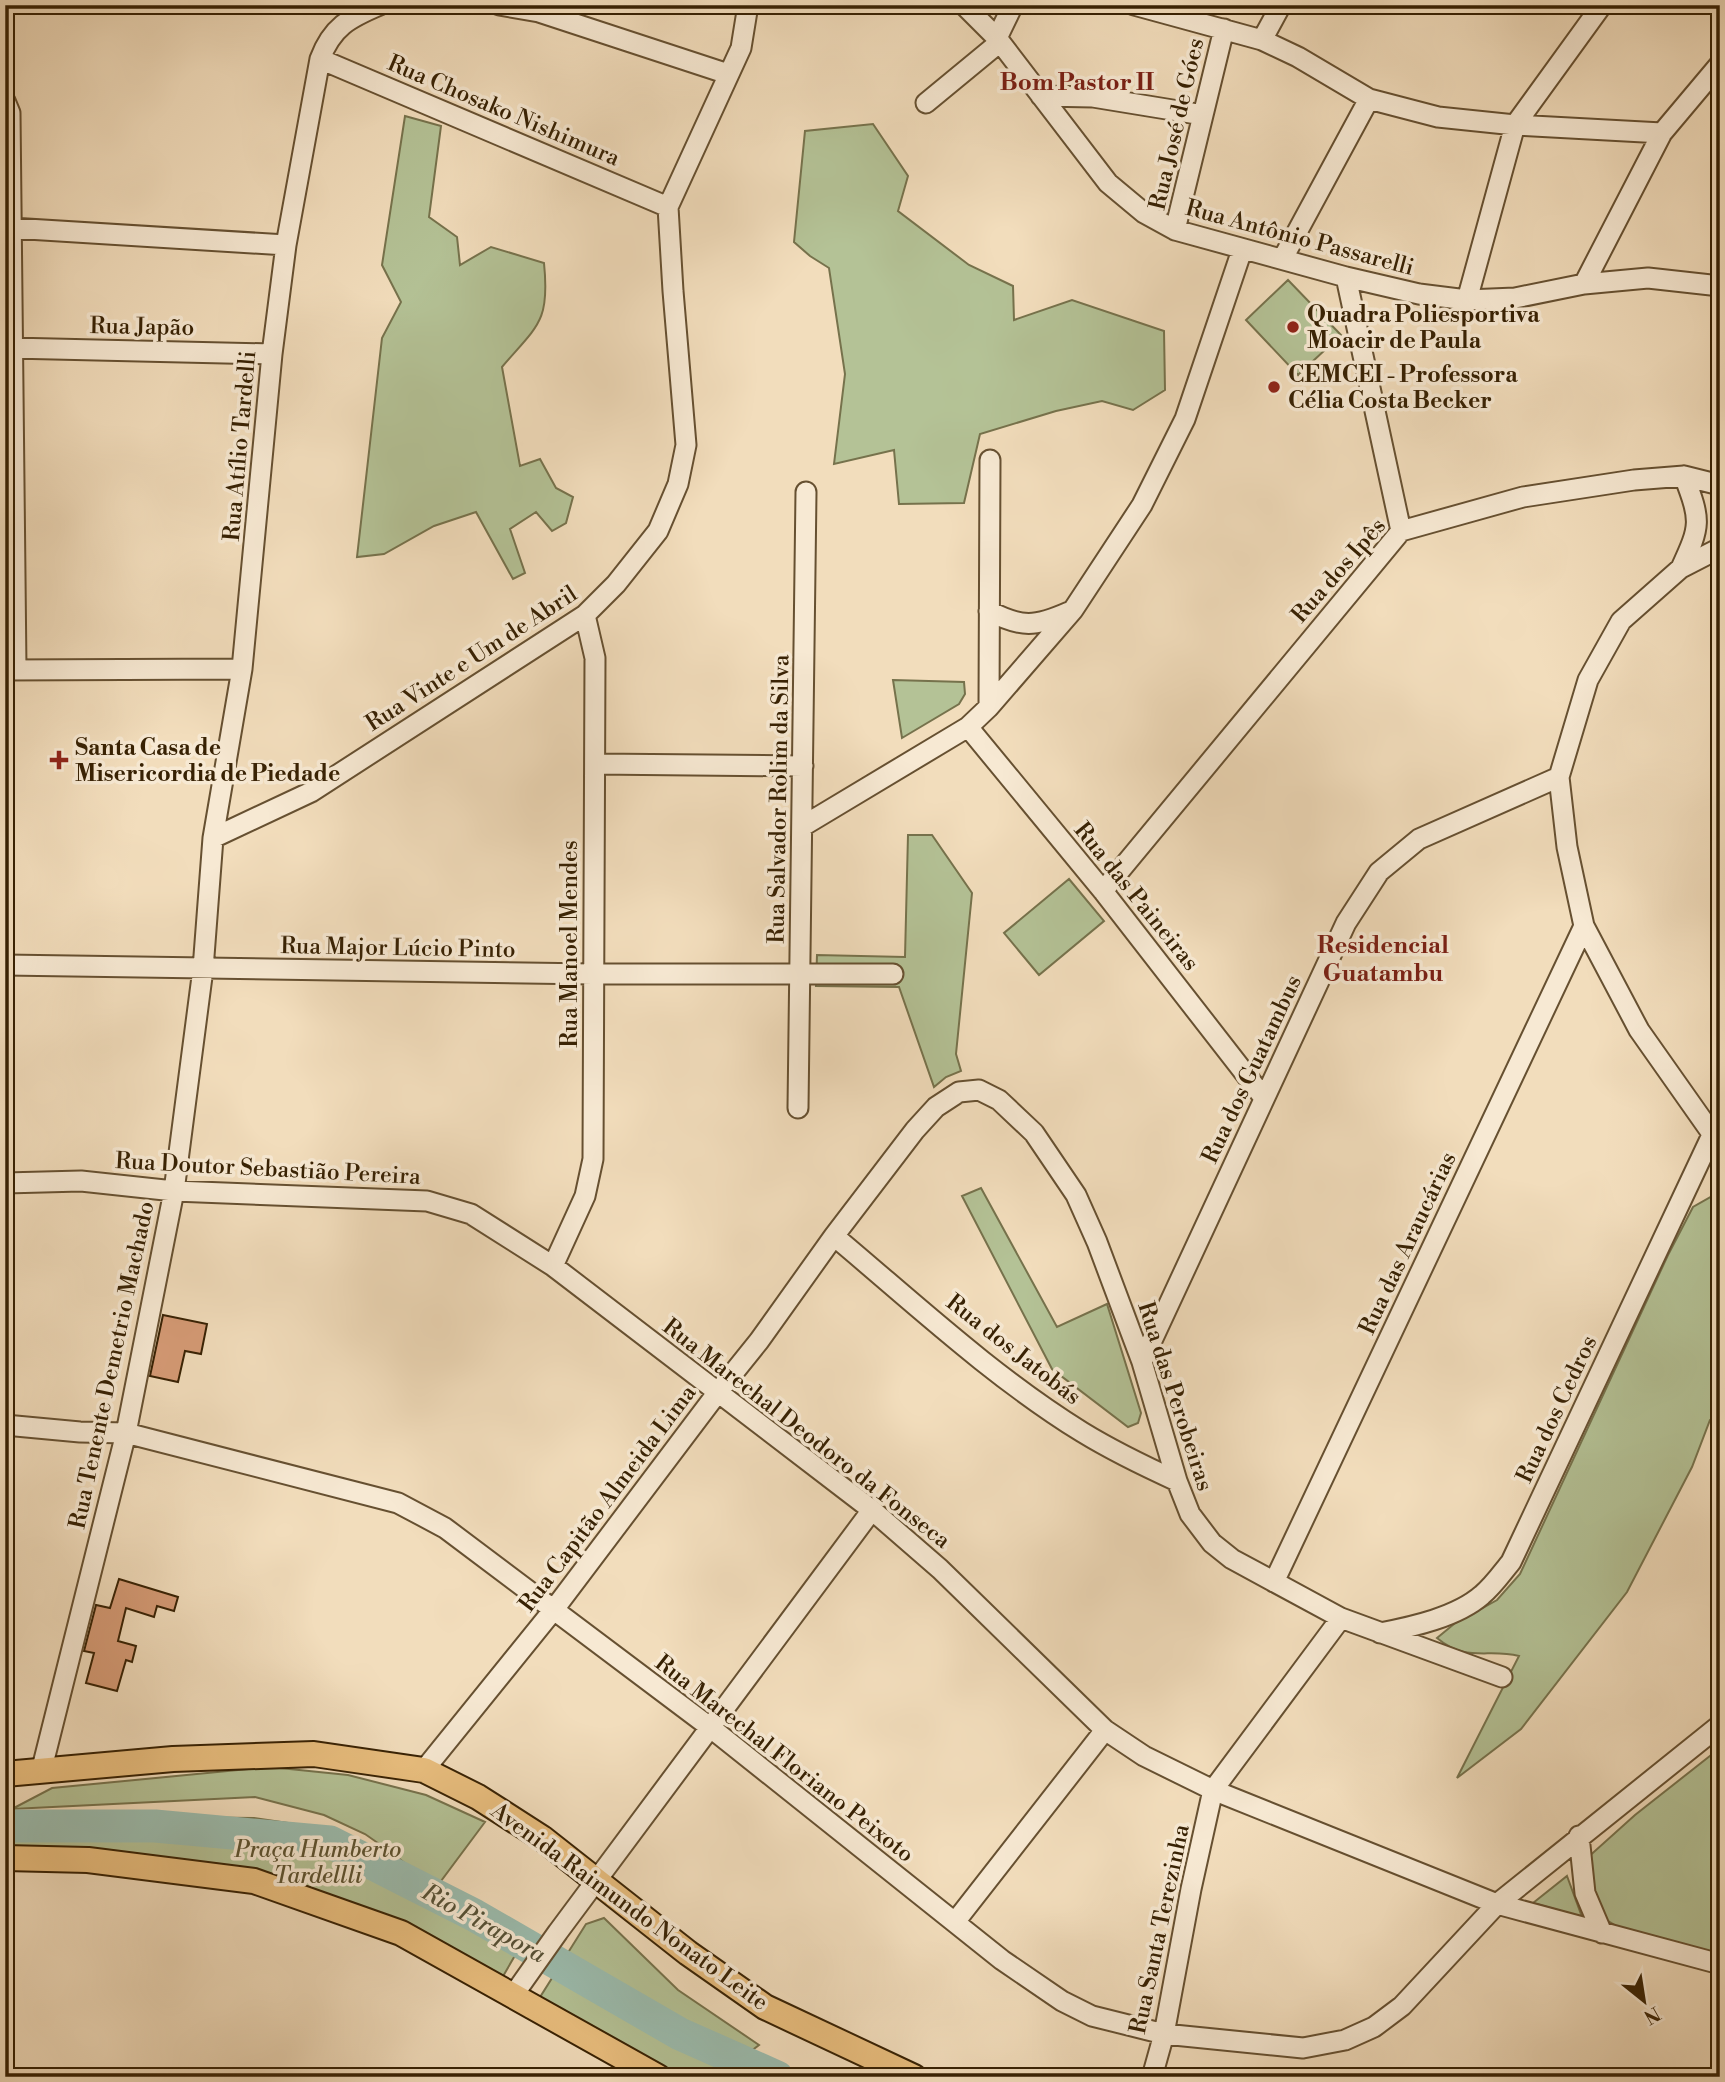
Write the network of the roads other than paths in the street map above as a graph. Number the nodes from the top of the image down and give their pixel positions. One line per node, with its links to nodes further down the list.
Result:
1 (380, 5): 12 (street)
2 (499, 5): 14 (street)
3 (748, 5): 14 (street, Rua Vinte e Um de Abril)
4 (964, 5): 10 (street, Rua Antônio Passarelli)
5 (1013, 5): 10 (street)
6 (1281, 5): 11 (street)
7 (1602, 5): 20 (street)
8 (1140, 6): 9 (street)
9 (1224, 29): 11 (street); 19 (street, Rua José de Góes)
10 (998, 40): 15 (street, Rua Antônio Passarelli); 18 (street)
11 (1262, 40): 16 (street)
12 (320, 58): 22 (street, Rua Chosako Nishimura); 25 (street, Rua Atílio Tardelli)
13 (1720, 64): 21 (street)
14 (728, 74): 22 (street, Rua Vinte e Um de Abril)
15 (1041, 96): 19 (street); 24 (street, Rua Antônio Passarelli)
16 (1369, 99): 20 (street); 27 (street)
17 (5, 101): 23 (street)
18 (926, 103)
19 (1203, 115): 24 (street, Rua José de Góes)
20 (1515, 125): 21 (street); 31 (street)
21 (1662, 133): 29 (street)
22 (668, 207): 43 (street, Rua Vinte e Um de Abril)
23 (11, 228): 25 (street); 32 (street)
24 (1175, 230): 26 (street, Rua Antônio Passarelli)
25 (286, 245): 33 (street, Rua Atílio Tardelli)
26 (1242, 250): 27 (street, Rua Antônio Passarelli); 41 (street)
27 (1283, 258): 28 (street, Rua Antônio Passarelli)
28 (1346, 276): 31 (street, Rua Antônio Passarelli); 38 (street)
29 (1584, 284): 30 (street, Rua Antônio Passarelli); 31 (street, Rua Antônio Passarelli)
30 (1720, 286)
31 (1467, 300)
32 (11, 348): 33 (street, Rua Japão); 45 (street)
33 (272, 354): 44 (street, Rua Atílio Tardelli)
34 (990, 460): 42 (street)
35 (1684, 477): 36 (street, Rua dos Ipês); 38 (street, Rua dos Ipês); 40 (street)
36 (1720, 485)
37 (806, 492): 49 (street, Rua Salvador Rolim da Silva)
38 (1401, 531): 53 (street, Rua dos Ipês)
39 (1720, 548): 40 (street)
40 (1681, 568): 50 (street)
41 (1073, 610): 42 (street); 46 (street)
42 (989, 611): 46 (street)
43 (585, 615): 48 (street, Rua Manoel Mendes); 52 (street, Rua Vinte e Um de Abril)
44 (242, 669): 45 (street); 52 (street, Rua Atílio Tardelli)
45 (10, 670)
46 (989, 707): 47 (street)
47 (968, 727): 51 (street); 53 (street, Rua das Paineiras)
48 (595, 764): 49 (street); 57 (street, Rua Manoel Mendes)
49 (803, 766): 51 (street, Rua Salvador Rolim da Silva)
50 (1559, 777): 54 (street); 61 (street, Rua dos Guatambus)
51 (803, 826): 59 (street, Rua Salvador Rolim da Silva)
52 (213, 838): 56 (street, Rua Tenente Demetrio Machado)
53 (1104, 891): 61 (street, Rua das Paineiras)
54 (1584, 926): 63 (street); 74 (street, Rua das Araucárias)
55 (5, 965): 56 (street, Rua Major Lúcio Pinto)
56 (203, 970): 57 (street, Rua Major Lúcio Pinto); 65 (street, Rua Tenente Demetrio Machado)
57 (593, 974): 59 (street, Rua Major Lúcio Pinto); 67 (street, Rua Manoel Mendes)
58 (893, 974): 59 (street, Rua Major Lúcio Pinto)
59 (800, 975): 62 (street, Rua Salvador Rolim da Silva)
60 (959, 1092): 66 (street, Rua Capitão Almeida Lima); 68 (street, Rua das Perobeiras)
61 (1264, 1098): 68 (street, Rua dos Guatambus)
62 (798, 1108)
63 (1716, 1140): 77 (street, Rua dos Cedros)
64 (5, 1183): 65 (street, Rua Doutor Sebastião Pereira)
65 (174, 1191): 67 (street, Rua Doutor Sebastião Pereira); 71 (street, Rua Tenente Demetrio Machado)
66 (834, 1236): 69 (street, Rua Capitão Almeida Lima); 72 (street, Rua dos Jatobás)
67 (553, 1266): 69 (street, Rua Marechal Deodoro da Fonseca)
68 (1142, 1362): 72 (street, Rua das Perobeiras)
69 (718, 1392): 73 (street, Rua Marechal Deodoro da Fonseca); 75 (street, Rua Capitão Almeida Lima)
70 (5, 1425): 71 (street, Rua Marechal Floriano Peixoto)
71 (126, 1433): 75 (street, Rua Marechal Floriano Peixoto); 83 (street, Rua Tenente Demetrio Machado)
72 (1177, 1481): 74 (street, Rua das Perobeiras)
73 (872, 1510): 80 (street); 81 (street, Rua Marechal Deodoro da Fonseca)
74 (1273, 1582): 76 (street, Rua das Perobeiras)
75 (555, 1608): 80 (street, Rua Marechal Floriano Peixoto); 82 (street, Rua Capitão Almeida Lima)
76 (1341, 1618): 77 (street, Rua das Perobeiras); 85 (street)
77 (1378, 1633): 78 (street, Rua das Perobeiras)
78 (1502, 1677)
79 (1720, 1727): 86 (street, Rua Marechal Floriano Peixoto)
80 (711, 1728): 88 (street); 90 (street, Rua Marechal Floriano Peixoto)
81 (1105, 1730): 85 (street, Rua Marechal Deodoro da Fonseca); 90 (street)
82 (424, 1770): 83 (main road, Avenida Raimundo Nonato Leite); 88 (main road, Avenida Raimundo Nonato Leite)
83 (40, 1772): 84 (main road, Avenida Raimundo Nonato Leite)
84 (5, 1774)
85 (1213, 1790): 89 (street, Rua Marechal Deodoro da Fonseca); 94 (street, Rua Santa Terezinha)
86 (1579, 1836): 89 (street, Rua Marechal Floriano Peixoto); 91 (street)
87 (5, 1858): 93 (main road)
88 (597, 1880): 93 (street); 96 (main road, Avenida Raimundo Nonato Leite)
89 (1497, 1904): 91 (street, Rua Marechal Deodoro da Fonseca); 94 (street, Rua Marechal Floriano Peixoto)
90 (955, 1922): 94 (street, Rua Marechal Floriano Peixoto)
91 (1602, 1933): 92 (street, Rua Marechal Deodoro da Fonseca)
92 (1720, 1964)
93 (517, 1991): 95 (main road)
94 (1164, 2034): 97 (street, Rua Santa Terezinha)
95 (658, 2077)
96 (914, 2077)
97 (1152, 2077)

